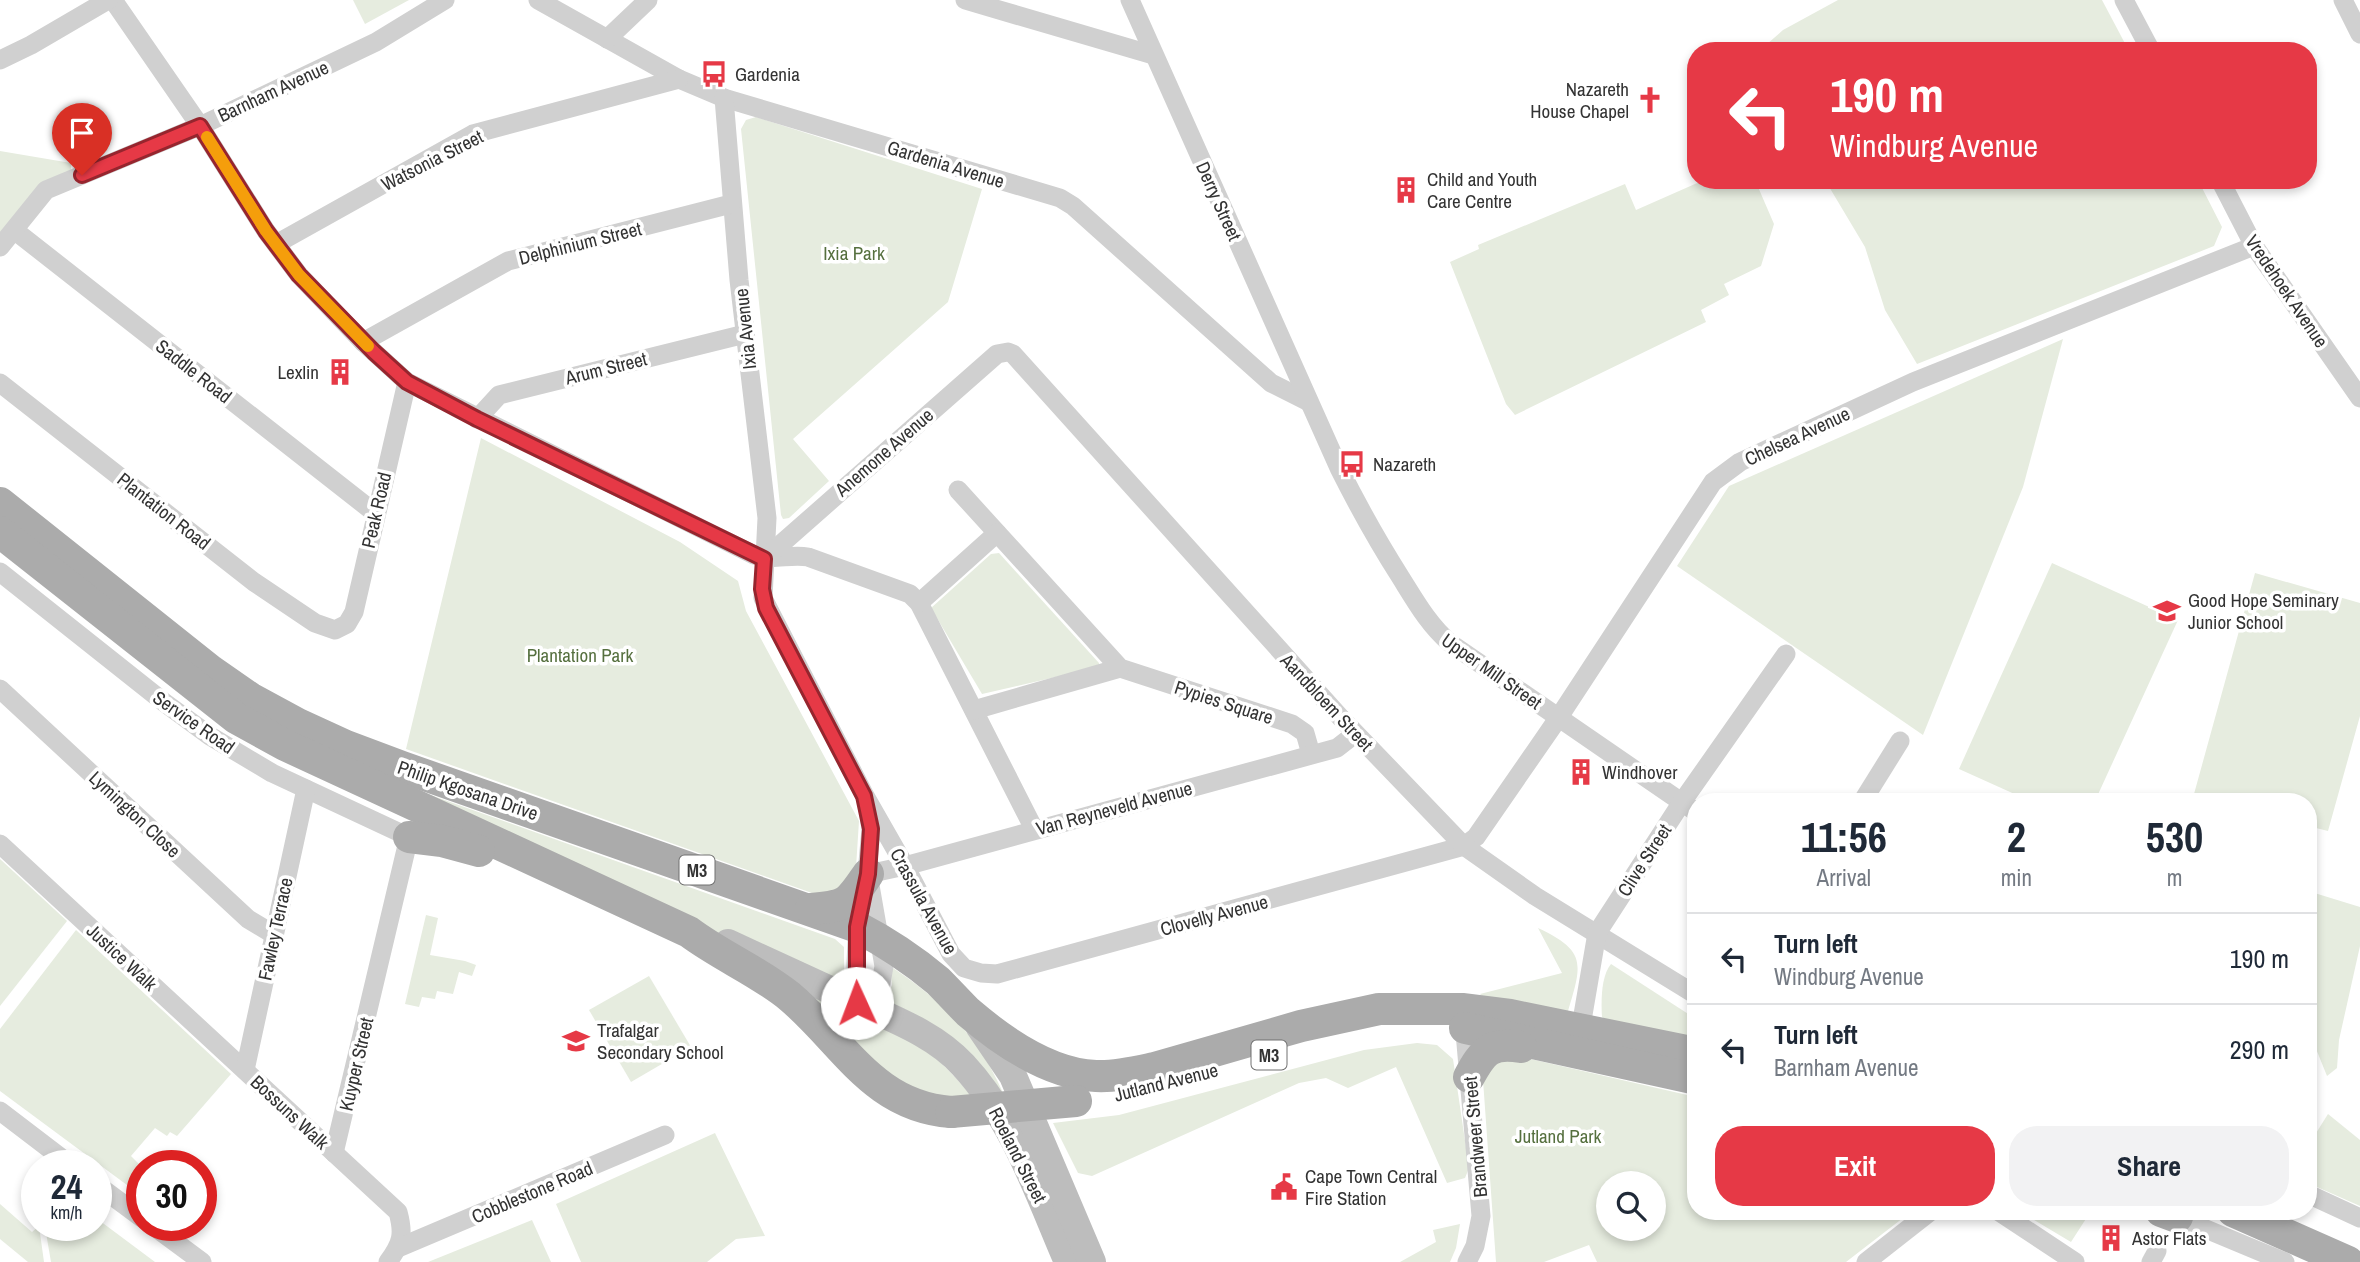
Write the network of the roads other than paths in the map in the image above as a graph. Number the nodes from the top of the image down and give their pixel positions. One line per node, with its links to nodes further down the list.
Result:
1 (111, 0): 14 (street); 17 (street)
2 (445, 0): 17 (street, Barnham Avenue)
3 (538, 0): 11 (street, Gardenia Avenue)
4 (648, 0): 11 (street)
5 (965, 0): 9 (street)
6 (1130, 0): 13 (street, Derry Street)
7 (2124, 0): 12 (street)
8 (2343, 0): 10 (street)
9 (985, 3): 13 (street)
10 (2360, 34)
11 (607, 39): 15 (street, Gardenia Avenue)
12 (2146, 42)
13 (1153, 55): 30 (street, Derry Street)
14 (0, 60)
15 (679, 79): 16 (street, Gardenia Avenue); 21 (street, Watsonia Street)
16 (724, 98): 19 (street, Ixia Avenue); 30 (street, Gardenia Avenue)
17 (200, 126): 20 (street, Barnham Avenue); 21 (street)
18 (2225, 189): 22 (street, Vredehoek Avenue)
19 (731, 204): 24 (street, Ixia Avenue); 25 (street, Delphinium Street)
20 (14, 230): 23 (street, Barnham Avenue); 34 (street, Saddle Road)
21 (275, 244): 25 (street)
22 (2254, 246): 29 (street, Vredehoek Avenue); 45 (street, Chelsea Avenue)
23 (0, 247)
24 (745, 334): 31 (street, Arum Street); 37 (street, Ixia Avenue)
25 (363, 342): 27 (street)
26 (1008, 352): 37 (street, Anemone Avenue); 46 (street, Aandbloem Street)
27 (407, 382): 31 (street); 34 (street, Peak Road)
28 (0, 383): 40 (street, Plantation Road)
29 (2360, 398)
30 (1310, 402): 45 (street, Upper Mill Street)
31 (477, 419): 37 (street)
32 (958, 491): 36 (street, Pypies Square)
33 (0, 503): 62 (main road, Philip Kgosana Drive / M3)
34 (375, 513): 40 (street, Peak Road)
35 (0, 532): 60 (main road, Philip Kgosana Drive / M3)
36 (997, 533): 39 (street); 42 (street, Pypies Square)
37 (764, 559): 39 (street); 52 (street, Crassula Avenue)
38 (0, 572): 49 (street, Service Road)
39 (919, 603): 44 (street)
40 (335, 629)
41 (1786, 654): 50 (street, Clive Street)
42 (1120, 668): 44 (street); 48 (street, Pypies Square)
43 (0, 689): 66 (street, Lymington Close)
44 (974, 710): 55 (street)
45 (1559, 717): 53 (street, Upper Mill Street); 58 (street, Chelsea Avenue)
46 (1355, 734): 48 (street, Van Reyneveld Avenue); 58 (street, Aandbloem Street)
47 (1900, 741): 51 (street)
48 (1311, 754): 55 (street, Van Reyneveld Avenue)
49 (306, 789): 56 (street, Service Road); 66 (street, Fawley Terrace)
50 (1698, 793)
51 (1868, 793)
52 (864, 796): 59 (street, Crassula Avenue); 61 (street, Crassula Avenue)
53 (1687, 806)
54 (1687, 810): 65 (street, Clive Street)
55 (1034, 829): 59 (street, Van Reyneveld Avenue)
56 (409, 837): 60 (main road); 80 (street, Kuyper Street)
57 (0, 844): 74 (street, Justice Walk)
58 (1464, 846): 65 (street, Aandbloem Street); 67 (street, Clovelly Avenue)
59 (905, 866): 61 (street, Van Reyneveld Avenue); 67 (street, Crassula Avenue)
60 (561, 874): 63 (main road, Philip Kgosana Drive / M3)
61 (868, 874): 62 (main road); 64 (street, Crassula Avenue)
62 (811, 909): 64 (main road, Philip Kgosana Drive / M3)
63 (689, 932): 69 (main road, Roeland Street); 71 (main road, Jutland Avenue / M3, bridge)
64 (869, 933): 69 (street, Crassula Avenue); 69 (street, Crassula Avenue); 70 (main road, Philip Kgosana Drive / M3)
65 (1597, 933): 68 (street, Aandbloem Street); 72 (street, Clive Street)
66 (273, 934): 74 (street, Fawley Terrace)
67 (964, 968)
68 (1687, 989)
69 (863, 1005): 92 (main road, Roeland Street)
70 (969, 1013): 71 (main road, Jutland Avenue / M3); 93 (main road, Roeland Street)
71 (1463, 1019): 72 (main road, Jutland Avenue / M3); 76 (street, Brandweer Street)
72 (1569, 1043): 73 (main road, Jutland Avenue / M3); 75 (main road, Jutland Avenue / M3); 76 (main road)
73 (1687, 1053)
74 (245, 1070): 80 (street, Bossuns Walk)
75 (1687, 1076)
76 (1469, 1077): 94 (street, Brandweer Street)
77 (0, 1111): 79 (street)
78 (665, 1135): 90 (street, Cobblestone Road)
79 (51, 1150)
80 (334, 1153): 90 (street)
81 (2317, 1198): 82 (street)
82 (2360, 1218)
83 (1920, 1220): 95 (street)
84 (2012, 1220): 96 (street)
85 (2184, 1220): 97 (street)
86 (2253, 1220): 98 (main road)
87 (2307, 1220): 89 (main road)
88 (174, 1241): 91 (street)
89 (2360, 1244)
90 (393, 1255)
91 (202, 1262)
92 (1068, 1262)
93 (1092, 1262)
94 (1467, 1262)
95 (1866, 1262)
96 (2075, 1262)
97 (2285, 1262)
98 (2348, 1262)

